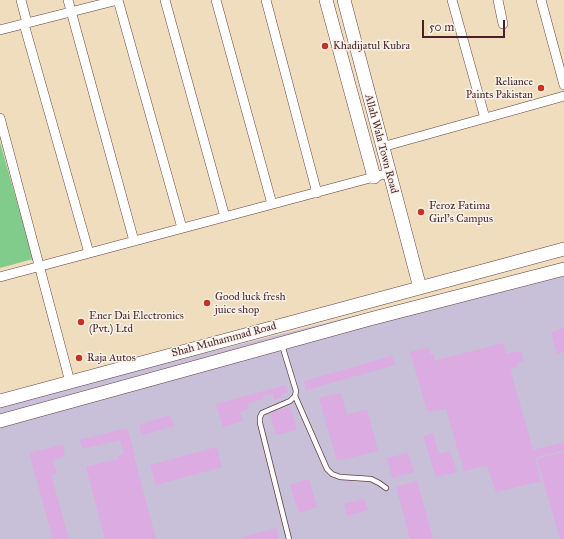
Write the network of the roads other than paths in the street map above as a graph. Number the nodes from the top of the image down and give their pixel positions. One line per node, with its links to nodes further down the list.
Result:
1 (21, 0): 13 (street)
2 (68, 0): 12 (street)
3 (118, 0): 12 (street); 26 (street)
4 (165, 0): 25 (street)
5 (216, 0): 24 (street)
6 (266, 0): 23 (street)
7 (326, 0): 22 (main road, Allah Wala Town Road)
8 (344, 0): 20 (main road, Allah Wala Town Road)
9 (452, 0): 19 (street)
10 (498, 0): 14 (street)
11 (541, 0): 16 (street)
12 (71, 12): 13 (street); 27 (street)
13 (26, 23): 15 (street); 29 (street)
14 (503, 24)
15 (0, 30)
16 (564, 85)
17 (564, 96): 19 (street)
18 (0, 118): 30 (street)
19 (485, 118): 20 (street)
20 (382, 147): 21 (main road, Allah Wala Town Road)
21 (389, 173): 22 (street); 33 (main road, Allah Wala Town Road)
22 (374, 177): 23 (street)
23 (317, 193): 24 (street)
24 (272, 204): 25 (street)
25 (225, 217): 26 (street)
26 (182, 228): 27 (street)
27 (134, 241): 29 (street)
28 (564, 249): 33 (main road, Shah Muhammad Road)
29 (89, 253): 30 (street)
30 (40, 266): 32 (street); 38 (street)
31 (564, 269): 35 (main road, Shah Muhammad Road)
32 (0, 277)
33 (417, 288): 34 (main road, Shah Muhammad Road); 35 (main road, Allah Wala Town Road)
34 (376, 299): 36 (main road); 38 (main road, Shah Muhammad Road)
35 (416, 308): 36 (main road, Shah Muhammad Road)
36 (380, 316): 37 (main road, Shah Muhammad Road)
37 (282, 344): 39 (lane); 41 (main road, Shah Muhammad Road)
38 (70, 382): 40 (main road, Shah Muhammad Road)
39 (295, 396): 42 (lane); 43 (lane)
40 (0, 401)
41 (0, 421)
42 (386, 488)
43 (289, 539)

